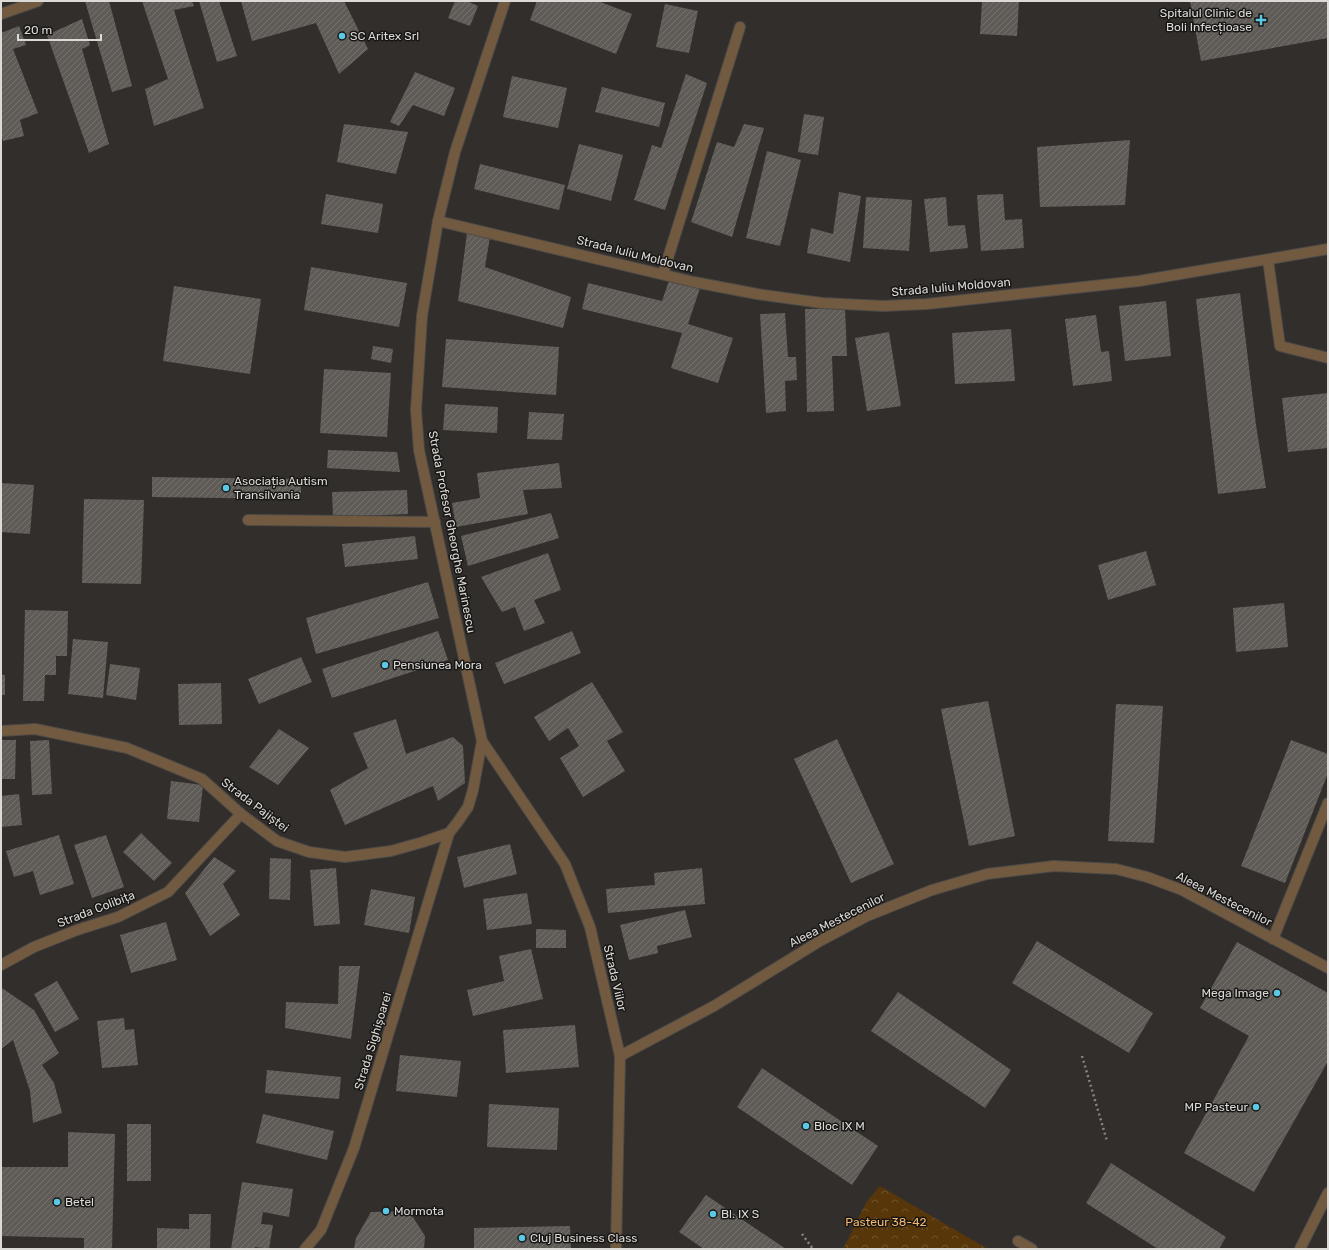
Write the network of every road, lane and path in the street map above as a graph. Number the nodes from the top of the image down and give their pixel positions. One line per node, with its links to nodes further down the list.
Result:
1 (38, 1): 3 (street)
2 (506, 1): 5 (street, Strada Profesor Gheorghe Marinescu)
3 (1, 14)
4 (740, 27): 8 (street)
5 (438, 221): 8 (street, Strada Iuliu Moldovan); 11 (street, Strada Profesor Gheorghe Marinescu)
6 (1328, 249): 7 (street, Strada Iuliu Moldovan)
7 (1268, 260): 8 (street, Strada Iuliu Moldovan); 9 (street)
8 (663, 274)
9 (1328, 358)
10 (248, 520): 11 (street)
11 (435, 522): 13 (street, Strada Profesor Gheorghe Marinescu)
12 (1, 731): 15 (street, Strada Pajiștei)
13 (482, 741): 16 (street); 20 (street, Strada Viilor)
14 (1328, 803): 17 (street)
15 (241, 814): 16 (street, Strada Pajiștei); 18 (street, Strada Colibița)
16 (449, 833): 26 (street, Strada Sighișoarei)
17 (1273, 939): 19 (street, Aleea Mestecenilor); 20 (street, Aleea Mestecenilor)
18 (1, 965)
19 (1328, 968)
20 (620, 1056): 27 (street, Strada Viilor)
21 (1082, 1056): 22 (path)
22 (1107, 1141)
23 (1328, 1193): 30 (street)
24 (802, 1234): 28 (path)
25 (1018, 1241): 29 (street)
26 (305, 1249)
27 (616, 1249)
28 (813, 1249)
29 (1032, 1249)
30 (1300, 1249)

